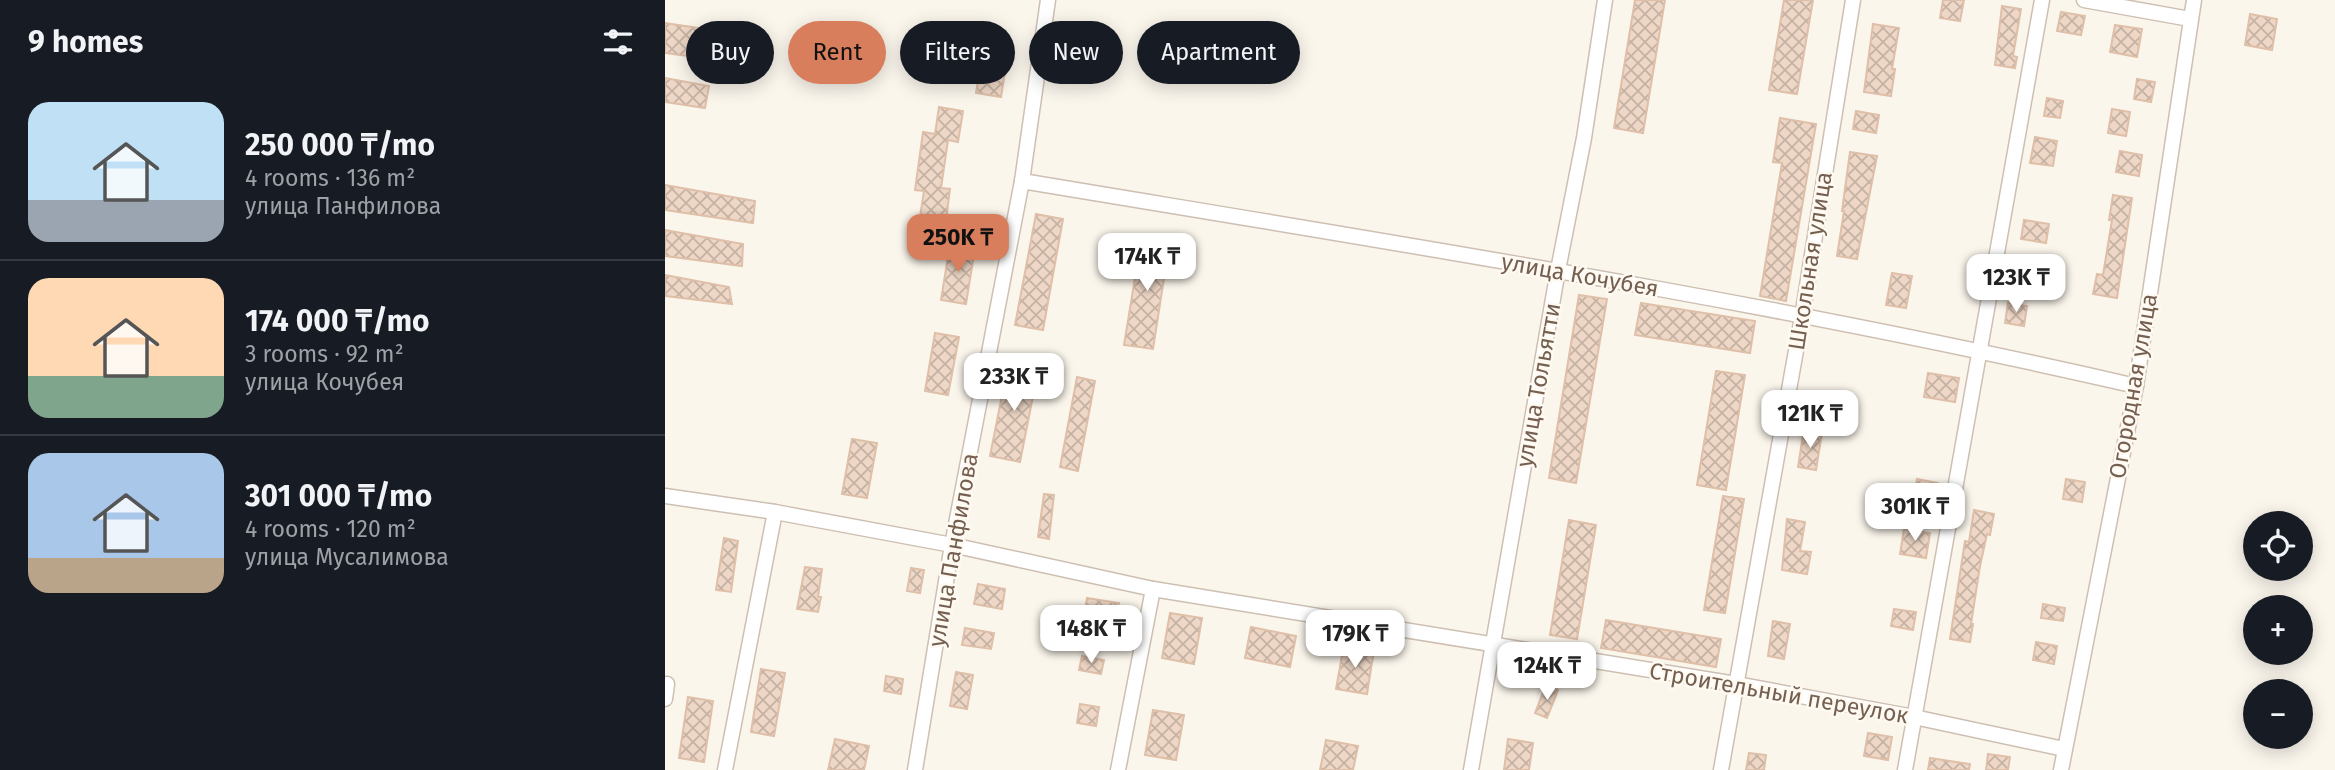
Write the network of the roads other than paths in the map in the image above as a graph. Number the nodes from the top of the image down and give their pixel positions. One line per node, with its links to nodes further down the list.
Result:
1 (1048, 0): 8 (street, улица Панфилова)
2 (1605, 0): 9 (street, улица Тольятти)
3 (1853, 0): 10 (street, Школьная улица)
4 (2042, 0): 11 (street)
5 (2084, 0): 7 (street)
6 (2194, 0): 7 (street, Огородная улица)
7 (2190, 19): 12 (street, Огородная улица)
8 (1022, 181): 9 (street, улица Кочубея); 15 (street, улица Панфилова)
9 (1558, 270): 10 (street, улица Кочубея); 17 (street, улица Тольятти)
10 (1801, 317): 11 (street, улица Кочубея); 19 (street, Школьная улица)
11 (1981, 351): 12 (street, улица Кочубея); 21 (street)
12 (2136, 386): 22 (street, Огородная улица)
13 (665, 496): 14 (street, Строительный переулок)
14 (775, 512): 15 (street, Строительный переулок); 23 (street)
15 (952, 545): 16 (street, Строительный переулок); 24 (street, улица Панфилова)
16 (1153, 589): 17 (street, Строительный переулок); 25 (street)
17 (1493, 644): 19 (street, Строительный переулок); 26 (street, улица Тольятти)
18 (667, 684): 20 (street)
19 (1736, 684): 21 (street, Строительный переулок); 27 (street, Школьная улица)
20 (665, 699)
21 (1914, 717): 22 (street, Строительный переулок); 28 (street)
22 (2064, 749): 29 (street, Огородная улица)
23 (725, 770)
24 (915, 770)
25 (1118, 770)
26 (1471, 770)
27 (1721, 770)
28 (1905, 770)
29 (2061, 770)

